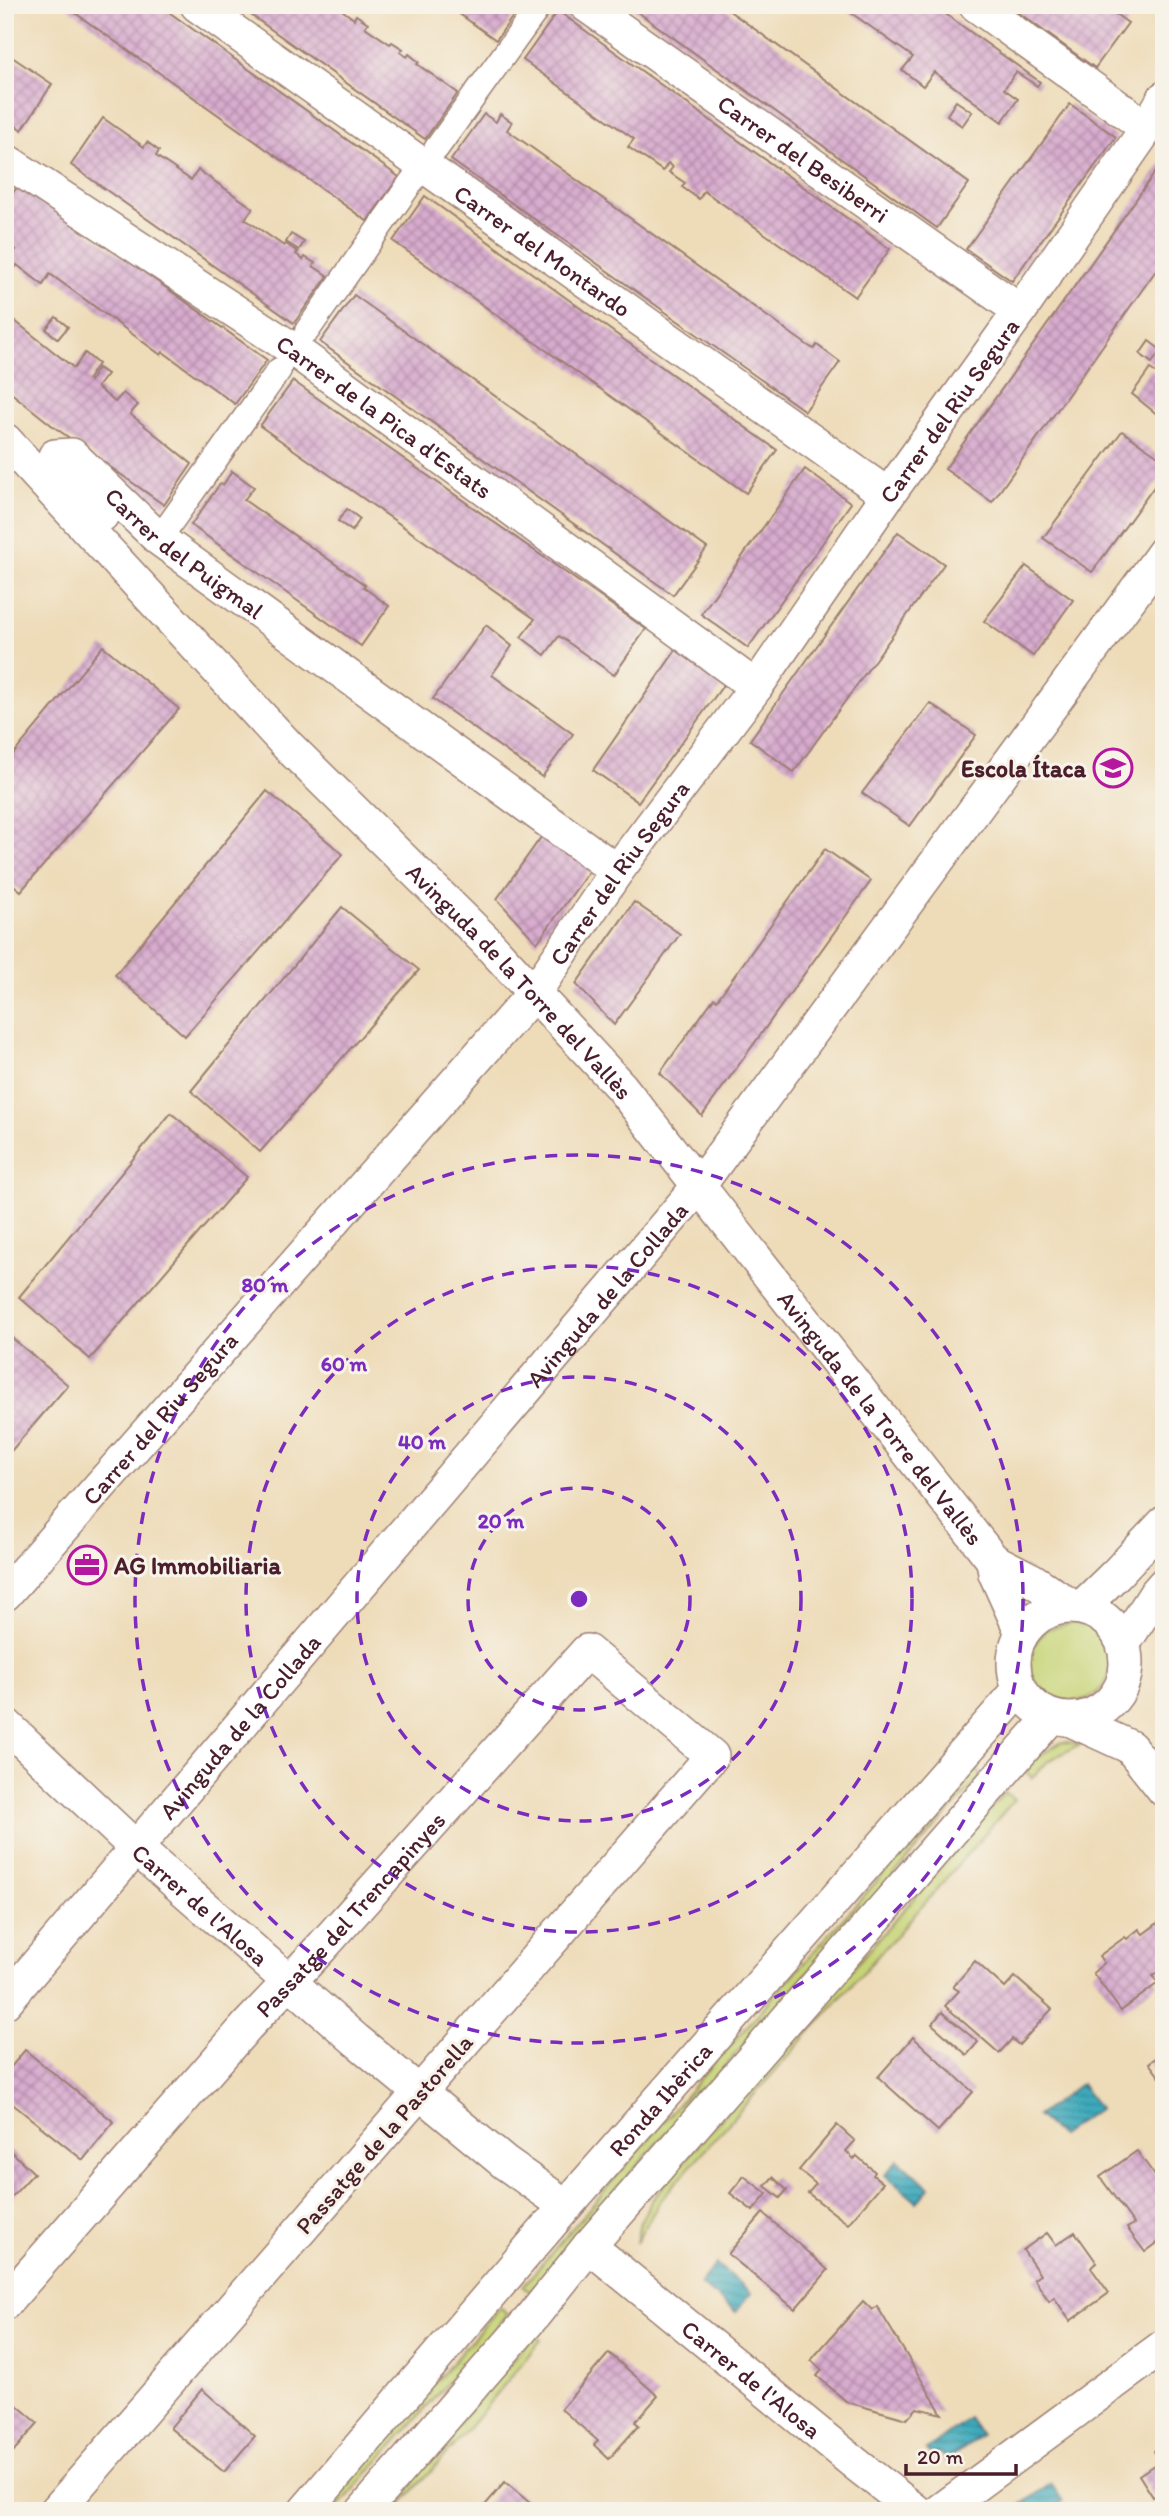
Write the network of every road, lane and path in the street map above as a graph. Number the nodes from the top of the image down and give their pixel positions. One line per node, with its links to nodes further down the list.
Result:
1 (197, 5): 14 (street, Carrer del Montardo)
2 (540, 5): 7 (street)
3 (586, 5): 10 (street, Carrer del Besiberri)
4 (976, 5): 6 (street)
5 (1164, 98): 6 (street, Carrer del Riu Segura)
6 (1147, 128): 10 (street, Carrer del Riu Segura)
7 (436, 149)
8 (5, 160): 17 (street, Carrer de la Pica d'Estats)
9 (412, 181): 11 (street)
10 (1020, 311): 14 (street, Carrer del Riu Segura)
11 (307, 331)
12 (279, 370): 15 (street)
13 (5, 440): 18 (street, Avinguda de la Torre del Vallès)
14 (888, 495): 17 (street, Carrer del Riu Segura)
15 (159, 539): 18 (street, Carrer del Puigmal); 19 (street, Carrer del Puigmal)
16 (1164, 552): 21 (street, Avinguda de la Collada)
17 (755, 687): 19 (street, Carrer del Riu Segura)
18 (288, 746): 20 (street, Avinguda de la Torre del Vallès)
19 (617, 871): 20 (street, Carrer del Riu Segura)
20 (534, 993): 21 (street, Avinguda de la Torre del Vallès); 25 (street, Carrer del Riu Segura)
21 (698, 1187): 23 (street, Avinguda de la Torre del Vallès); 36 (street, Avinguda de la Collada)
22 (1164, 1523): 26 (street)
23 (993, 1560): 26 (street, Avinguda de la Torre del Vallès); 27 (street, Avinguda de la Torre del Vallès)
24 (1164, 1584): 28 (street)
25 (5, 1594)
26 (1077, 1606): 27 (street); 28 (street)
27 (1022, 1633): 29 (street)
28 (1124, 1643): 30 (street)
29 (1020, 1689): 31 (street); 40 (street, Ronda Ibèrica)
30 (1120, 1691): 31 (street, Ronda Ibèrica); 33 (street)
31 (1061, 1718): 33 (street); 41 (street, Ronda Ibèrica)
32 (5, 1724): 36 (street, Carrer de l'Alosa)
33 (1130, 1747): 35 (street)
34 (712, 1756): 37 (street, Passatge del Trencapinyes); 39 (street, Passatge de la Pastorella)
35 (1164, 1790)
36 (136, 1848): 37 (street, Carrer de l'Alosa); 38 (street, Avinguda de la Collada)
37 (288, 1982): 39 (street, Carrer de l'Alosa); 42 (street, Passatge del Trencapinyes)
38 (5, 2002)
39 (420, 2093): 40 (street, Carrer de l'Alosa); 44 (street, Passatge de la Pastorella)
40 (566, 2206): 45 (street, Ronda Ibèrica)
41 (589, 2246): 46 (street, Ronda Ibèrica); 47 (street, Carrer de l'Alosa)
42 (5, 2303)
43 (1164, 2346): 48 (street)
44 (56, 2511)
45 (305, 2511)
46 (363, 2511)
47 (916, 2511)
48 (940, 2511)

